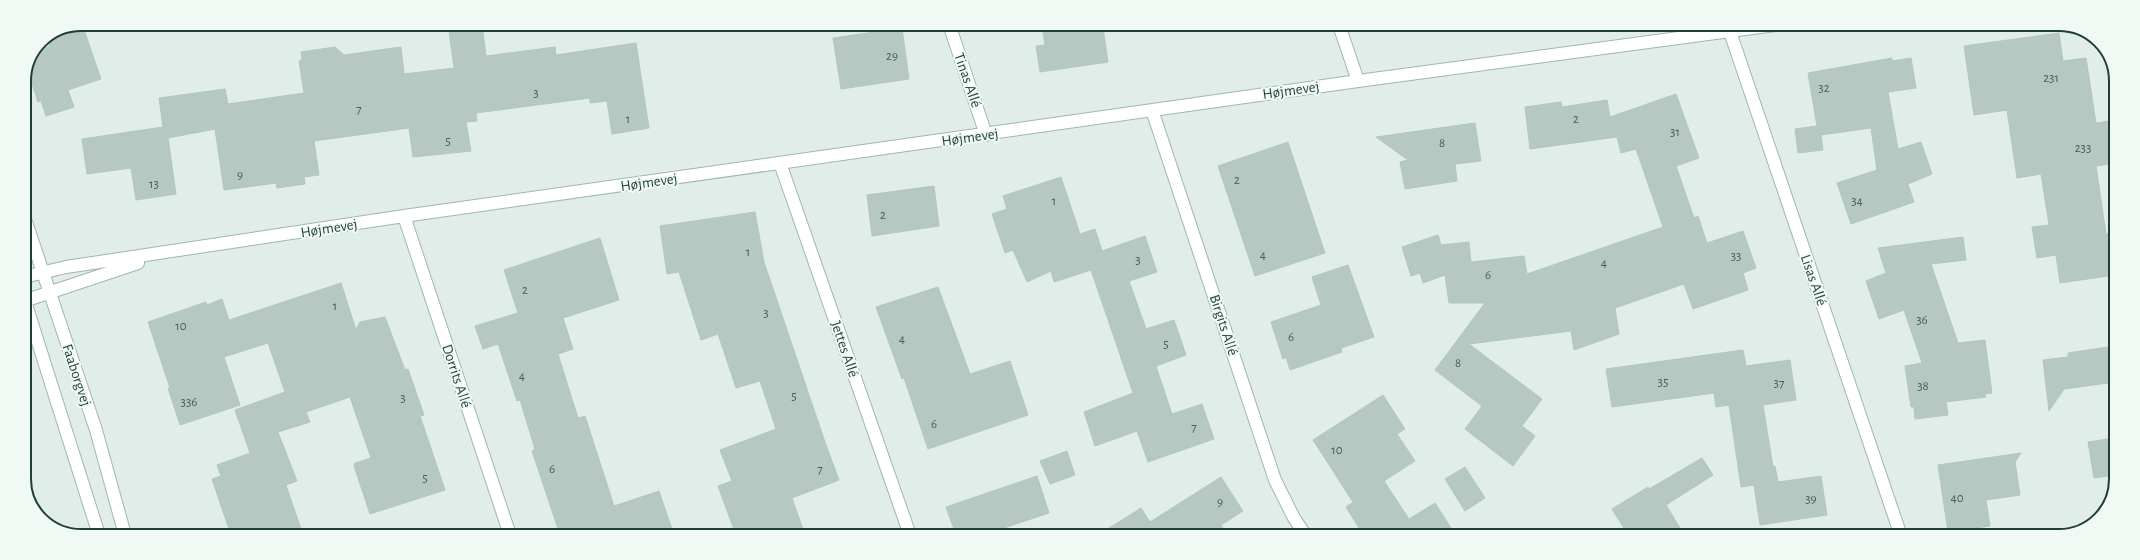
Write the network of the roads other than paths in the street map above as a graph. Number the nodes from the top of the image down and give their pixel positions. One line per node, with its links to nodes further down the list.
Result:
1 (951, 31): 7 (street, Tinas Allé)
2 (1341, 31): 5 (street)
3 (1707, 31): 5 (street, Højmevej)
4 (1729, 31): 22 (street, Lisas Allé)
5 (1358, 81): 6 (street, Højmevej)
6 (1152, 110): 7 (street, Højmevej); 21 (street, Birgits Allé)
7 (986, 135): 8 (street, Højmevej)
8 (780, 163): 9 (street, Højmevej); 20 (street, Jettes Allé)
9 (404, 216): 11 (street, Højmevej); 19 (street, Dorrits Allé)
10 (31, 235): 12 (street, Faaborgvej)
11 (166, 253): 12 (street, Højmevej); 14 (street, Højmevej)
12 (44, 271): 13 (street, Højmevej); 14 (street, Faaborgvej)
13 (31, 275)
14 (50, 293): 15 (street, Højmevej); 18 (street, Faaborgvej)
15 (31, 298)
16 (31, 319): 17 (street, Faaborgvej)
17 (97, 529)
18 (123, 529)
19 (508, 529)
20 (908, 529)
21 (1301, 529)
22 (1899, 529)

